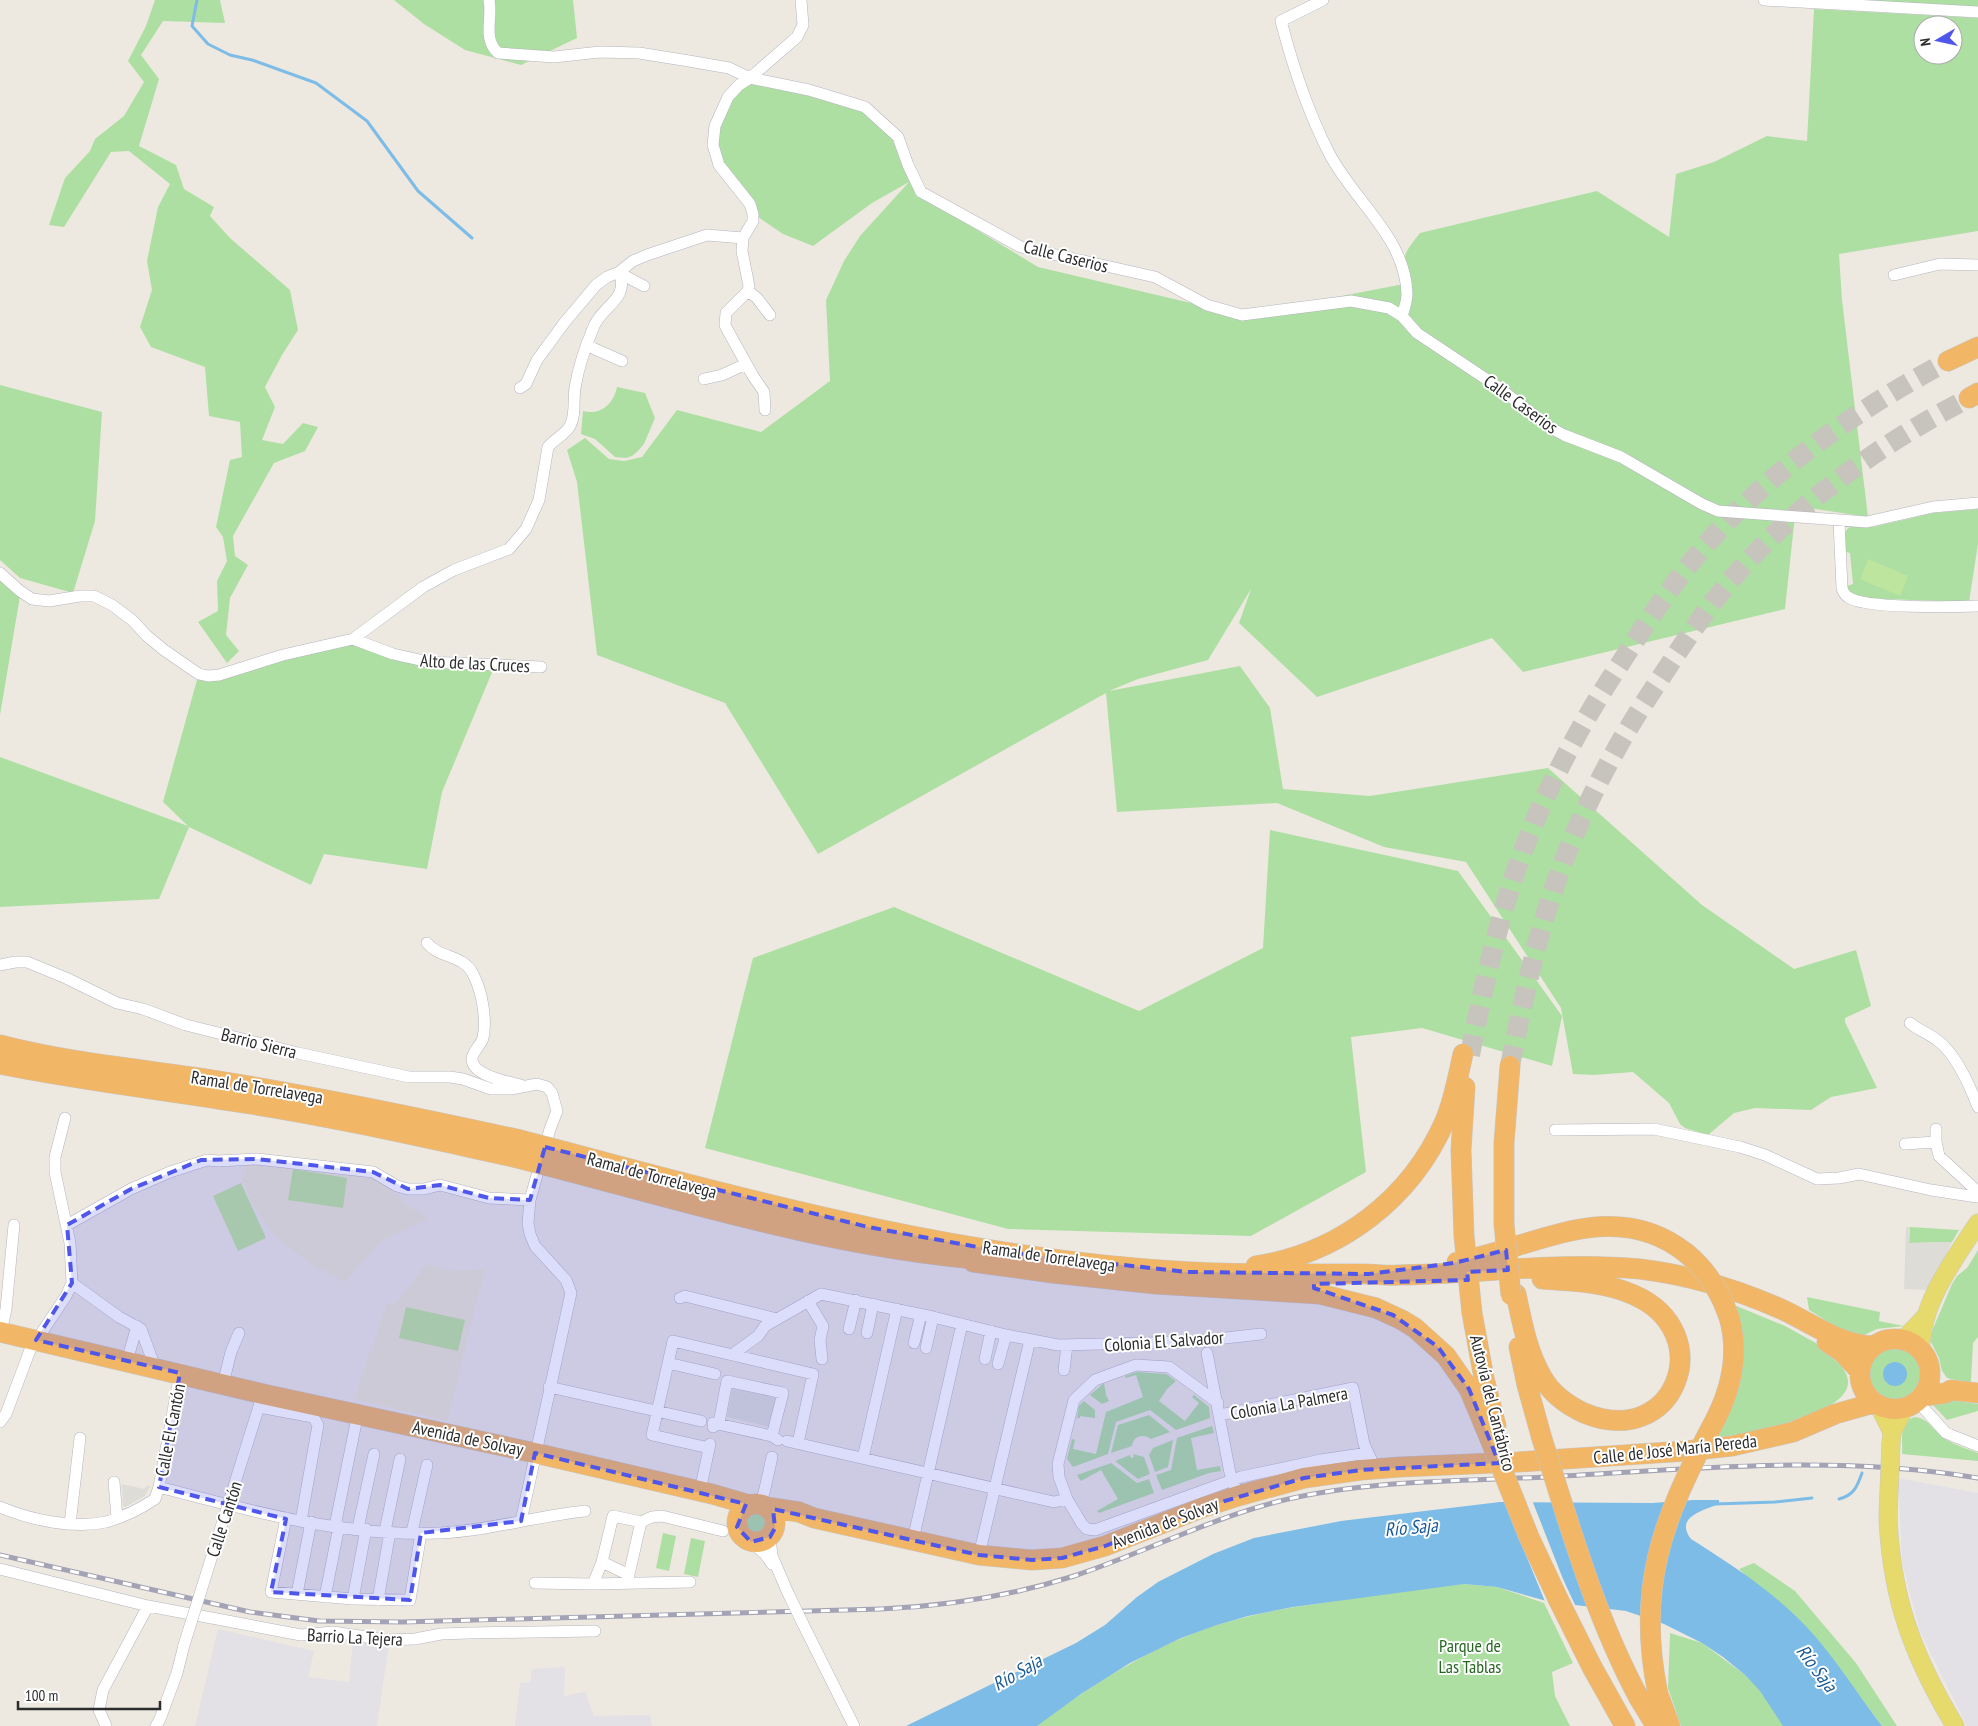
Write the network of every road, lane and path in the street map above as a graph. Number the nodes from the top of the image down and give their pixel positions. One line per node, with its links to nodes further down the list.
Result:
1 (489, 0): 6 (street, Calle Caserios)
2 (801, 0): 6 (street)
3 (1323, 0): 14 (street)
4 (1764, 0): 5 (street)
5 (1978, 12)
6 (750, 78): 7 (street); 14 (street, Calle Caserios)
7 (743, 238): 9 (street); 12 (street)
8 (1978, 265): 10 (street)
9 (620, 274): 11 (street); 15 (street); 21 (street)
10 (1894, 275)
11 (644, 286)
12 (748, 291): 13 (street); 19 (street)
13 (770, 315)
14 (1402, 316): 24 (street, Calle Caserios)
15 (588, 346): 17 (street); 27 (street)
16 (1978, 347): 18 (highway)
17 (622, 361)
18 (1948, 362)
19 (746, 364): 20 (street); 22 (street)
20 (704, 379)
21 (520, 388)
22 (765, 410)
23 (1978, 503): 24 (street, Calle Caserios)
24 (1839, 521): 26 (street)
25 (0, 574): 27 (street)
26 (1978, 606)
27 (353, 638): 28 (street, Alto de las Cruces)
28 (541, 667)
29 (427, 943): 35 (street, Barrio Sierra)
30 (0, 965): 35 (street, Barrio Sierra)
31 (1910, 1023): 36 (street)
32 (0, 1045): 42 (highway, Ramal de Torrelavega)
33 (0, 1064): 42 (highway, Ramal de Torrelavega)
34 (1510, 1066): 55 (highway, bridge)
35 (527, 1086): 46 (street, Barrio Sierra)
36 (1978, 1107)
37 (64, 1118): 50 (street)
38 (1936, 1129): 40 (street)
39 (1555, 1130): 45 (street)
40 (1936, 1142): 41 (street); 44 (street)
41 (1905, 1144)
42 (515, 1148): 43 (highway, Ramal de Torrelavega, bridge)
43 (565, 1161): 51 (highway, Ramal de Torrelavega); 52 (highway, Ramal de Torrelavega)
44 (1978, 1192)
45 (1978, 1196): 47 (street)
46 (530, 1200): 50 (street); 96 (street)
47 (1978, 1205)
48 (1978, 1223): 63 (main road)
49 (14, 1225): 69 (street, Avenida de Solvay)
50 (67, 1225): 54 (street)
51 (868, 1227): 53 (highway, Ramal de Torrelavega); 112 (highway, Autovía del Cantábrico, bridge)
52 (951, 1257): 55 (highway, Ramal de Torrelavega); 112 (highway)
53 (1369, 1274): 79 (highway); 166 (highway, bridge)
54 (72, 1283): 66 (street); 74 (street)
55 (1516, 1289): 55 (highway); 94 (highway); 165 (highway, bridge)
56 (680, 1298): 64 (street)
57 (856, 1300): 58 (street, Colonia El Salvador); 59 (street, Colonia El Salvador); 67 (street)
58 (808, 1301): 64 (street, Colonia El Salvador); 84 (street)
59 (873, 1304): 60 (street, Colonia El Salvador); 71 (street)
60 (897, 1309): 61 (street, Colonia El Salvador); 117 (street)
61 (921, 1314): 62 (street, Colonia El Salvador); 77 (street)
62 (933, 1317): 65 (street, Colonia El Salvador); 80 (street)
63 (1926, 1317): 76 (main road); 81 (main road)
64 (777, 1318): 83 (street, Colonia El Salvador)
65 (962, 1324): 68 (street, Colonia El Salvador); 122 (street)
66 (137, 1326): 86 (street); 89 (street)
67 (849, 1329)
68 (991, 1331): 72 (street, Colonia El Salvador); 85 (street)
69 (1, 1332): 74 (highway, Avenida de Solvay)
70 (239, 1333): 95 (street)
71 (867, 1333)
72 (1006, 1334): 75 (street, Colonia El Salvador); 88 (street)
73 (1261, 1334): 78 (street, Colonia El Salvador)
74 (36, 1340): 86 (highway, Avenida de Solvay); 107 (street)
75 (1030, 1340): 78 (street, Colonia El Salvador); 126 (street)
76 (1903, 1340): 79 (highway); 81 (highway)
77 (914, 1343)
78 (1067, 1345): 90 (street)
79 (1873, 1346): 94 (highway)
80 (926, 1348)
81 (1922, 1350): 92 (highway)
82 (1207, 1353): 101 (street, Colonia La Palmera)
83 (733, 1354): 87 (street); 111 (street)
84 (822, 1359)
85 (985, 1359)
86 (127, 1361): 89 (highway, Avenida de Solvay)
87 (668, 1363): 93 (street); 103 (street)
88 (998, 1364)
89 (151, 1367): 91 (highway, Avenida de Solvay)
90 (1064, 1370)
91 (180, 1373): 95 (highway, Avenida de Solvay); 124 (street, Calle El Cantón)
92 (1931, 1373): 97 (highway); 100 (highway)
93 (722, 1376)
94 (1860, 1376): 102 (highway); 105 (highway, Calle de José María Pereda)
95 (223, 1384): 99 (highway, Avenida de Solvay)
96 (550, 1388): 103 (street); 114 (street)
97 (1951, 1390): 98 (highway); 100 (highway)
98 (1978, 1393)
99 (261, 1400): 104 (highway, Avenida de Solvay); 135 (street, Avenida de Solvay); 162 (street, Calle Cantón, bridge)
100 (1915, 1402): 102 (highway); 110 (main road); 113 (street)
101 (1218, 1403): 106 (street, Colonia La Palmera); 128 (street)
102 (1877, 1404): 105 (highway, Calle de José María Pereda); 110 (main road)
103 (657, 1411): 108 (street); 127 (street)
104 (358, 1413): 114 (highway, Avenida de Solvay); 139 (street)
105 (1835, 1414): 120 (highway, Calle de José María Pereda)
106 (1220, 1415): 119 (street, Colonia La Palmera); 125 (street, Colonia La Palmera)
107 (0, 1422)
108 (711, 1424): 111 (street); 111 (street)
109 (80, 1438): 138 (street)
110 (1892, 1438): 167 (main road, bridge)
111 (781, 1440): 117 (street)
112 (1496, 1444): 164 (highway, bridge)
113 (1978, 1446)
114 (535, 1453): 127 (highway, Avenida de Solvay); 136 (street)
115 (374, 1454): 141 (street)
116 (772, 1457): 129 (street)
117 (863, 1458): 122 (street)
118 (400, 1459): 142 (street)
119 (1373, 1461): 120 (highway, Avenida de Solvay); 125 (highway, Avenida de Solvay)
120 (1518, 1462)
121 (427, 1465): 143 (street)
122 (929, 1473): 126 (street); 145 (street)
123 (114, 1482): 132 (street)
124 (159, 1487): 132 (street, Calle El Cantón); 133 (street, Calle El Cantón)
125 (1235, 1488): 128 (street); 147 (highway, Avenida de Solvay)
126 (995, 1489): 128 (street); 147 (street)
127 (706, 1493): 129 (highway, Avenida de Solvay); 140 (highway)
128 (1067, 1499)
129 (758, 1506): 134 (highway, Avenida de Solvay); 140 (highway); 144 (highway)
130 (0, 1507): 138 (street, Calle El Cantón)
131 (585, 1512): 136 (street, Calle El Cantón)
132 (117, 1518): 138 (street, Calle El Cantón)
133 (286, 1518): 135 (street, Calle El Cantón); 155 (street)
134 (814, 1518): 144 (highway, Avenida de Solvay); 145 (highway, Avenida de Solvay)
135 (306, 1521): 139 (street, Calle El Cantón); 155 (street)
136 (521, 1521): 143 (street, Calle El Cantón)
137 (641, 1522): 140 (street); 148 (street); 151 (street)
138 (70, 1524)
139 (337, 1526): 141 (street, Calle El Cantón); 156 (street)
140 (730, 1527): 146 (highway)
141 (362, 1529): 142 (street, Calle El Cantón); 157 (street)
142 (388, 1531): 143 (street, Calle El Cantón); 158 (street)
143 (417, 1532): 158 (street)
144 (773, 1532): 146 (highway); 150 (street)
145 (913, 1540): 147 (highway, Avenida de Solvay)
146 (751, 1542): 150 (street)
147 (979, 1555)
148 (602, 1562): 151 (street); 154 (street)
149 (0, 1569): 159 (street, Barrio La Tejera)
150 (777, 1572): 163 (street, bridge)
151 (628, 1579): 152 (street); 154 (street)
152 (690, 1582)
153 (535, 1583): 154 (street)
154 (593, 1584)
155 (297, 1594): 156 (street)
156 (325, 1596): 157 (street)
157 (353, 1599): 158 (street)
158 (378, 1600)
159 (148, 1606): 160 (street, Barrio La Tejera); 161 (street)
160 (594, 1630)
161 (106, 1726)
162 (156, 1726)
163 (854, 1726)
164 (1624, 1726)
165 (1656, 1726)
166 (1670, 1726)
167 (1955, 1726)

